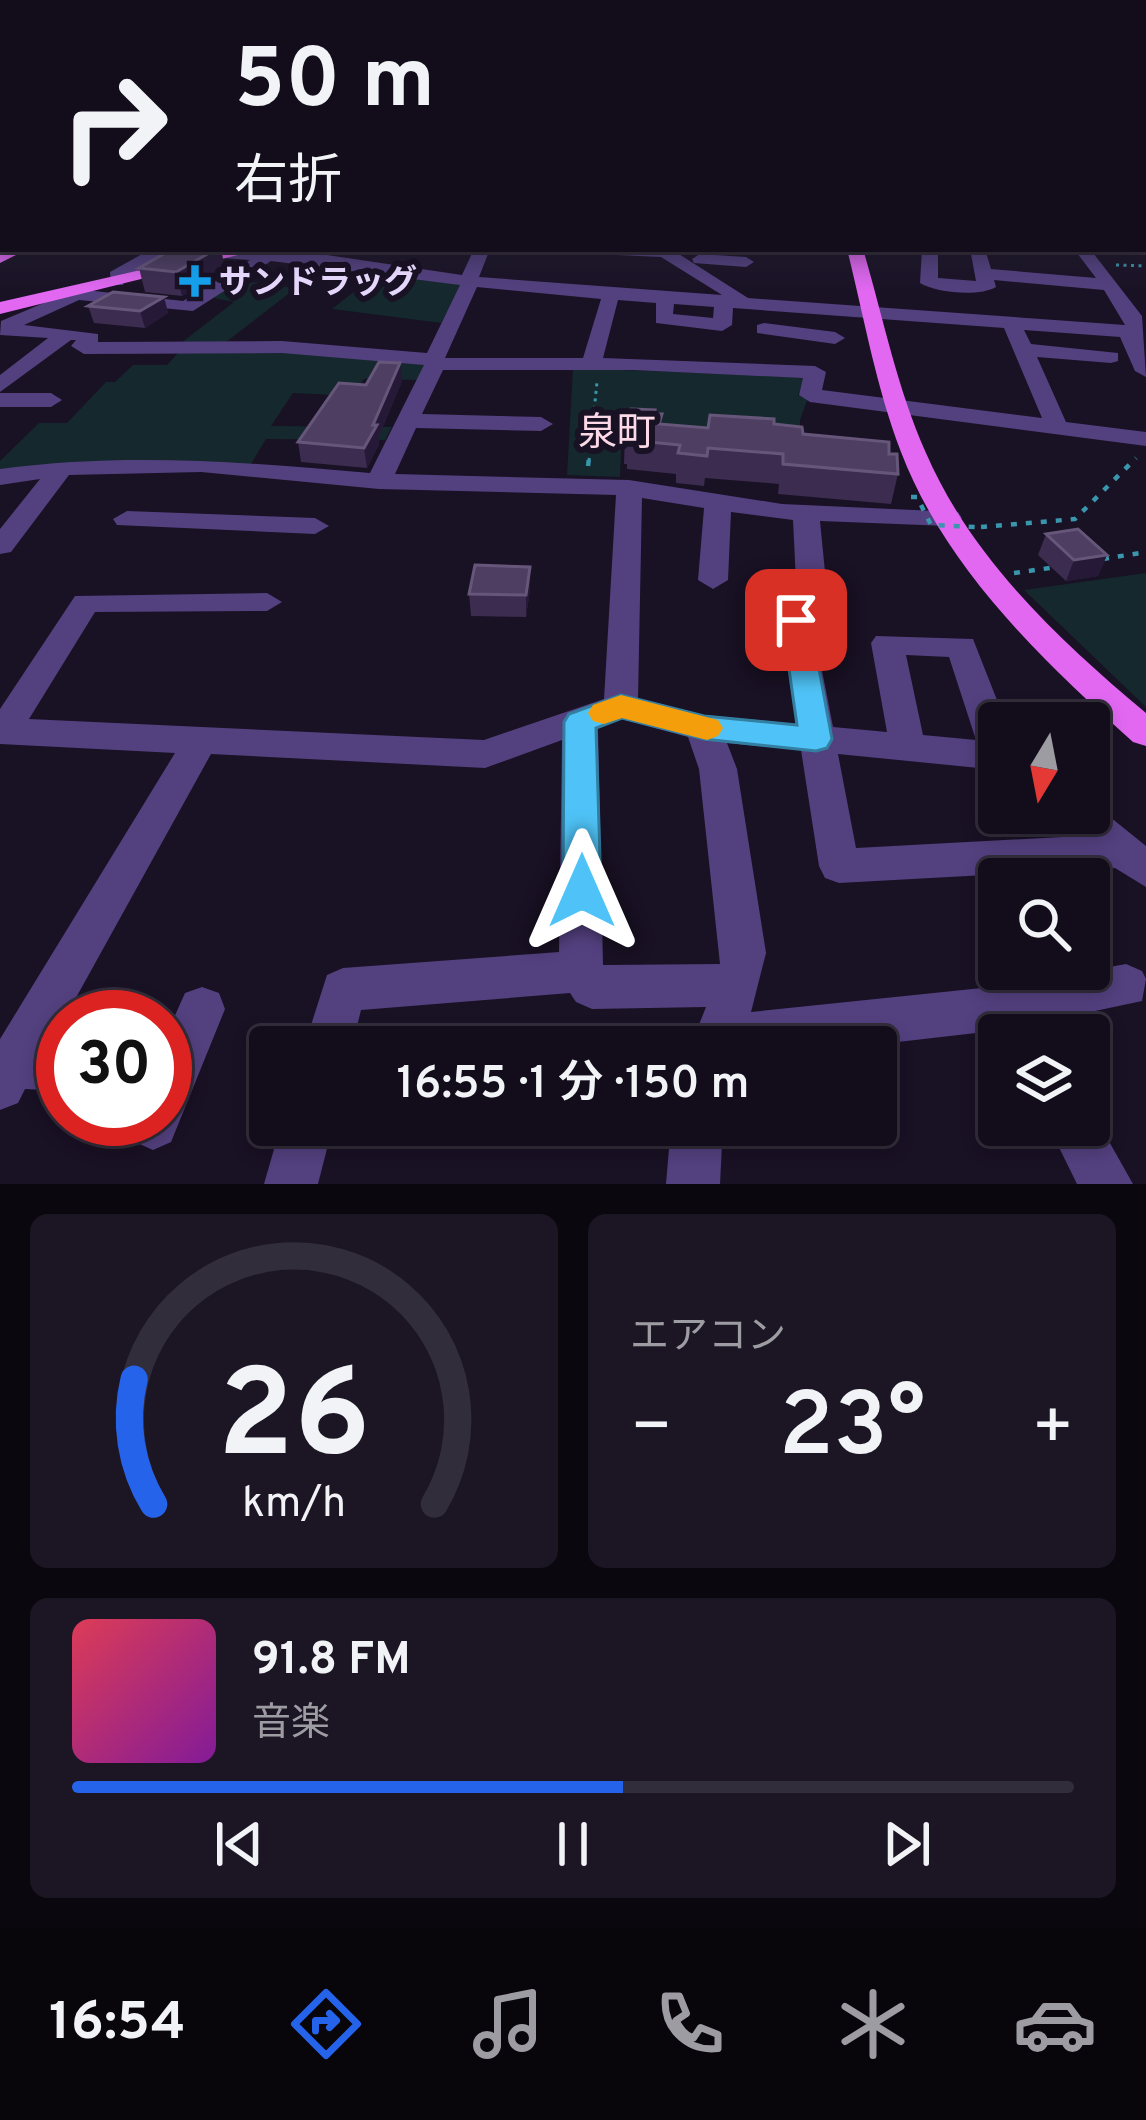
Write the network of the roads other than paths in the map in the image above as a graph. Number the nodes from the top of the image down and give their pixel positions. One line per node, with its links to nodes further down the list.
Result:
1 (156, 252): 15 (street)
2 (204, 252): 10 (street)
3 (481, 252): 16 (street)
4 (855, 252): 24 (main road)
5 (930, 252): 17 (street)
6 (978, 252): 13 (street)
7 (1084, 252): 18 (street)
8 (261, 253): 10 (main road); 16 (street); 20 (street)
9 (666, 253): 11 (street); 14 (street)
10 (233, 254): 15 (main road)
11 (701, 254): 12 (street)
12 (745, 254)
13 (983, 274): 17 (street); 18 (street)
14 (709, 279): 19 (street); 22 (street)
15 (117, 281): 20 (main road)
16 (470, 282): 21 (street); 34 (street)
17 (951, 285): 25 (street)
18 (1110, 285): 26 (street)
19 (664, 287): 21 (street); 22 (street)
20 (75, 293): 23 (main road); 28 (street)
21 (611, 294): 35 (street)
22 (734, 300): 24 (street)
23 (0, 308)
24 (862, 312): 25 (street); 31 (street); 41 (main road)
25 (965, 320): 27 (street)
26 (1136, 321): 27 (street); 37 (street)
27 (1012, 324): 32 (street)
28 (0, 328): 30 (street)
29 (764, 328): 31 (street)
30 (66, 334): 34 (street); 38 (street)
31 (836, 338): 36 (street)
32 (1024, 350): 33 (street); 44 (street)
33 (1111, 357)
34 (435, 362): 35 (street); 42 (street)
35 (595, 365): 36 (street)
36 (815, 372): 41 (street)
37 (1146, 372)
38 (0, 385)
39 (0, 400): 40 (street)
40 (51, 400)
41 (899, 409): 44 (street); 55 (main road)
42 (408, 421): 43 (street); 49 (street)
43 (541, 424)
44 (1058, 429): 45 (street)
45 (1146, 439)
46 (62, 467): 47 (street); 48 (street); 53 (street)
47 (317, 474): 49 (street); 54 (street)
48 (0, 477)
49 (379, 482): 50 (street)
50 (629, 488): 51 (street); 62 (street)
51 (718, 504): 52 (street); 57 (street)
52 (806, 514): 55 (street); 58 (street)
53 (11, 518): 56 (street)
54 (127, 519)
55 (962, 522): 66 (main road)
56 (1, 546)
57 (713, 580)
58 (811, 582)
59 (267, 602): 65 (street)
60 (796, 620): 67 (street)
61 (981, 702): 69 (street)
62 (621, 706): 63 (street); 64 (street)
63 (580, 722): 68 (street); 73 (street)
64 (704, 728): 67 (street); 74 (street)
65 (2, 730): 68 (street)
66 (1146, 733)
67 (816, 739): 69 (street); 72 (street)
68 (202, 740): 84 (street)
69 (908, 748): 70 (street)
70 (978, 753)
71 (1105, 834): 72 (street)
72 (1134, 860)
73 (581, 971): 74 (street); 79 (street)
74 (738, 985): 80 (street)
75 (1126, 986): 77 (street)
76 (202, 1009): 82 (street)
77 (1040, 1014)
78 (978, 1024): 81 (street)
79 (333, 1026)
80 (722, 1026)
81 (897, 1030)
82 (192, 1031)
83 (36, 1068): 84 (street)
84 (5, 1070)
85 (301, 1146): 88 (street)
86 (696, 1146): 89 (street)
87 (1085, 1146): 90 (street)
88 (291, 1184)
89 (693, 1184)
90 (1106, 1184)

